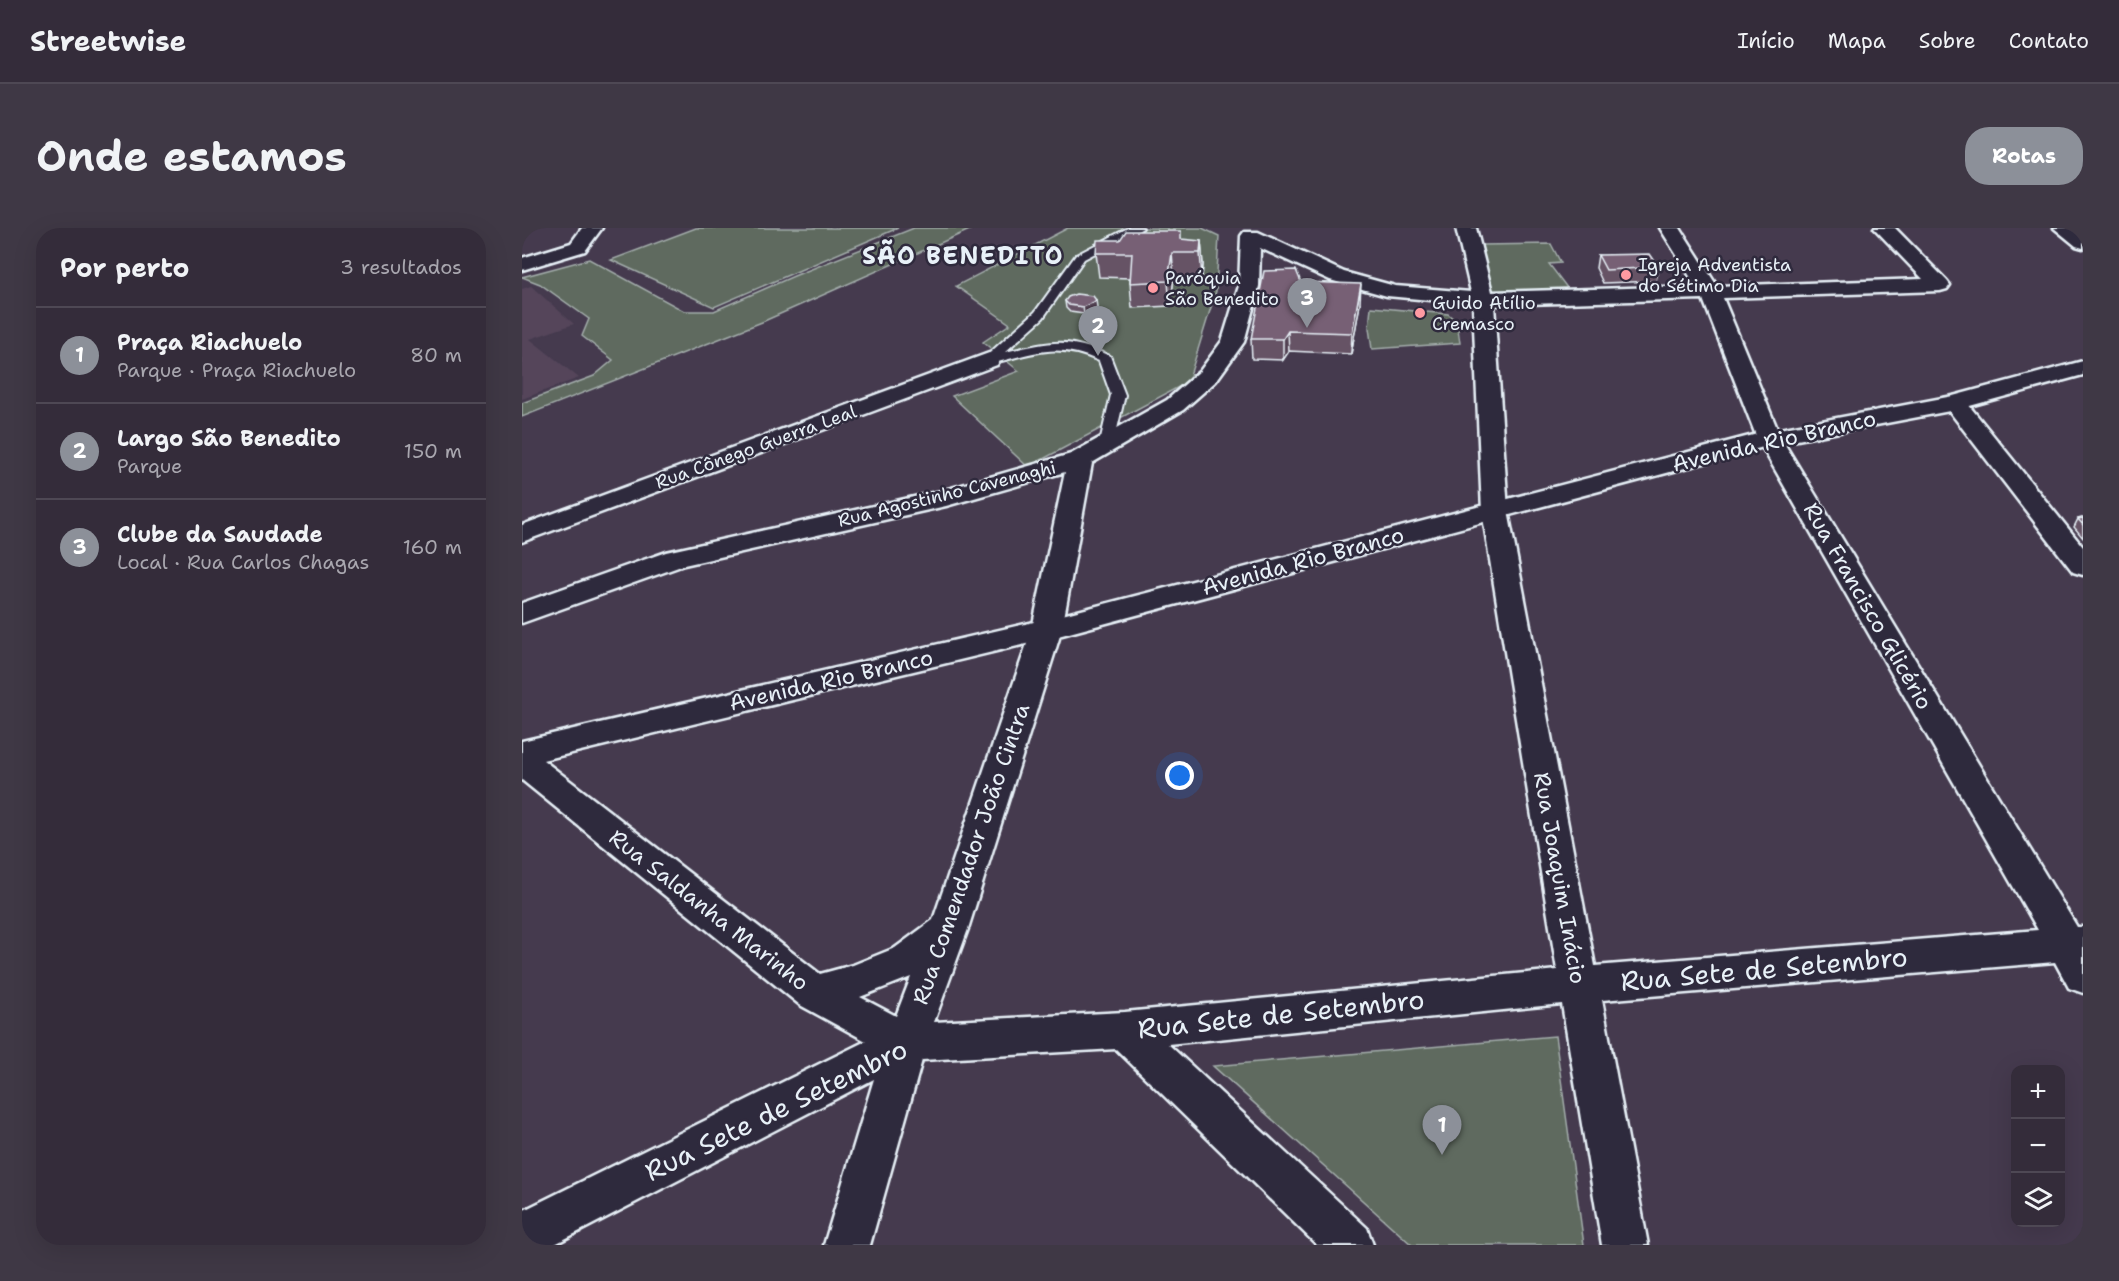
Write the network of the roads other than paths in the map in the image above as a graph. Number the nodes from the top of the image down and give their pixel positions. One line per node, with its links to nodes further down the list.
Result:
1 (592, 228): 9 (street)
2 (1137, 228): 12 (lane)
3 (1466, 228): 11 (street, Rua Joaquim Inácio)
4 (1670, 228): 10 (street, Rua Francisco Glicério)
5 (1884, 228): 10 (street)
6 (2064, 228): 8 (street)
7 (1249, 232): 11 (street); 16 (street, Rua Agostinho Cavenaghi)
8 (2083, 242)
9 (522, 264)
10 (1712, 293): 11 (street); 15 (street, Rua Francisco Glicério)
11 (1483, 298): 18 (street, Rua Joaquim Inácio)
12 (989, 360): 16 (lane); 19 (street, Rua Cônego Guerra Leal)
13 (2083, 368): 14 (street, Avenida Rio Branco)
14 (1955, 403): 15 (street, Avenida Rio Branco); 20 (street)
15 (1769, 438): 18 (street, Avenida Rio Branco); 26 (street, Rua Francisco Glicério)
16 (1107, 442): 17 (street, Rua Agostinho Cavenaghi)
17 (1080, 459): 21 (street, Rua Agostinho Cavenaghi); 22 (street, Rua Comendador João Cintra)
18 (1495, 511): 22 (street, Avenida Rio Branco); 27 (street, Rua Joaquim Inácio)
19 (522, 534)
20 (2083, 566)
21 (522, 614)
22 (1047, 628): 23 (street, Avenida Rio Branco); 25 (street, Rua Comendador João Cintra)
23 (522, 753)
24 (522, 762): 28 (street, Rua Saldanha Marinho)
25 (949, 929): 28 (street); 30 (street, Rua Comendador João Cintra)
26 (2077, 954): 27 (street, Rua Sete de Setembro)
27 (1579, 985): 29 (street, Rua Sete de Setembro); 34 (street, Rua Joaquim Inácio)
28 (814, 993): 30 (street, Rua Saldanha Marinho)
29 (1125, 1030): 30 (street, Rua Sete de Setembro); 33 (street)
30 (906, 1042): 31 (street, Rua Sete de Setembro); 32 (street, Rua Comendador João Cintra)
31 (522, 1236)
32 (847, 1245)
33 (1350, 1245)
34 (1625, 1245)

